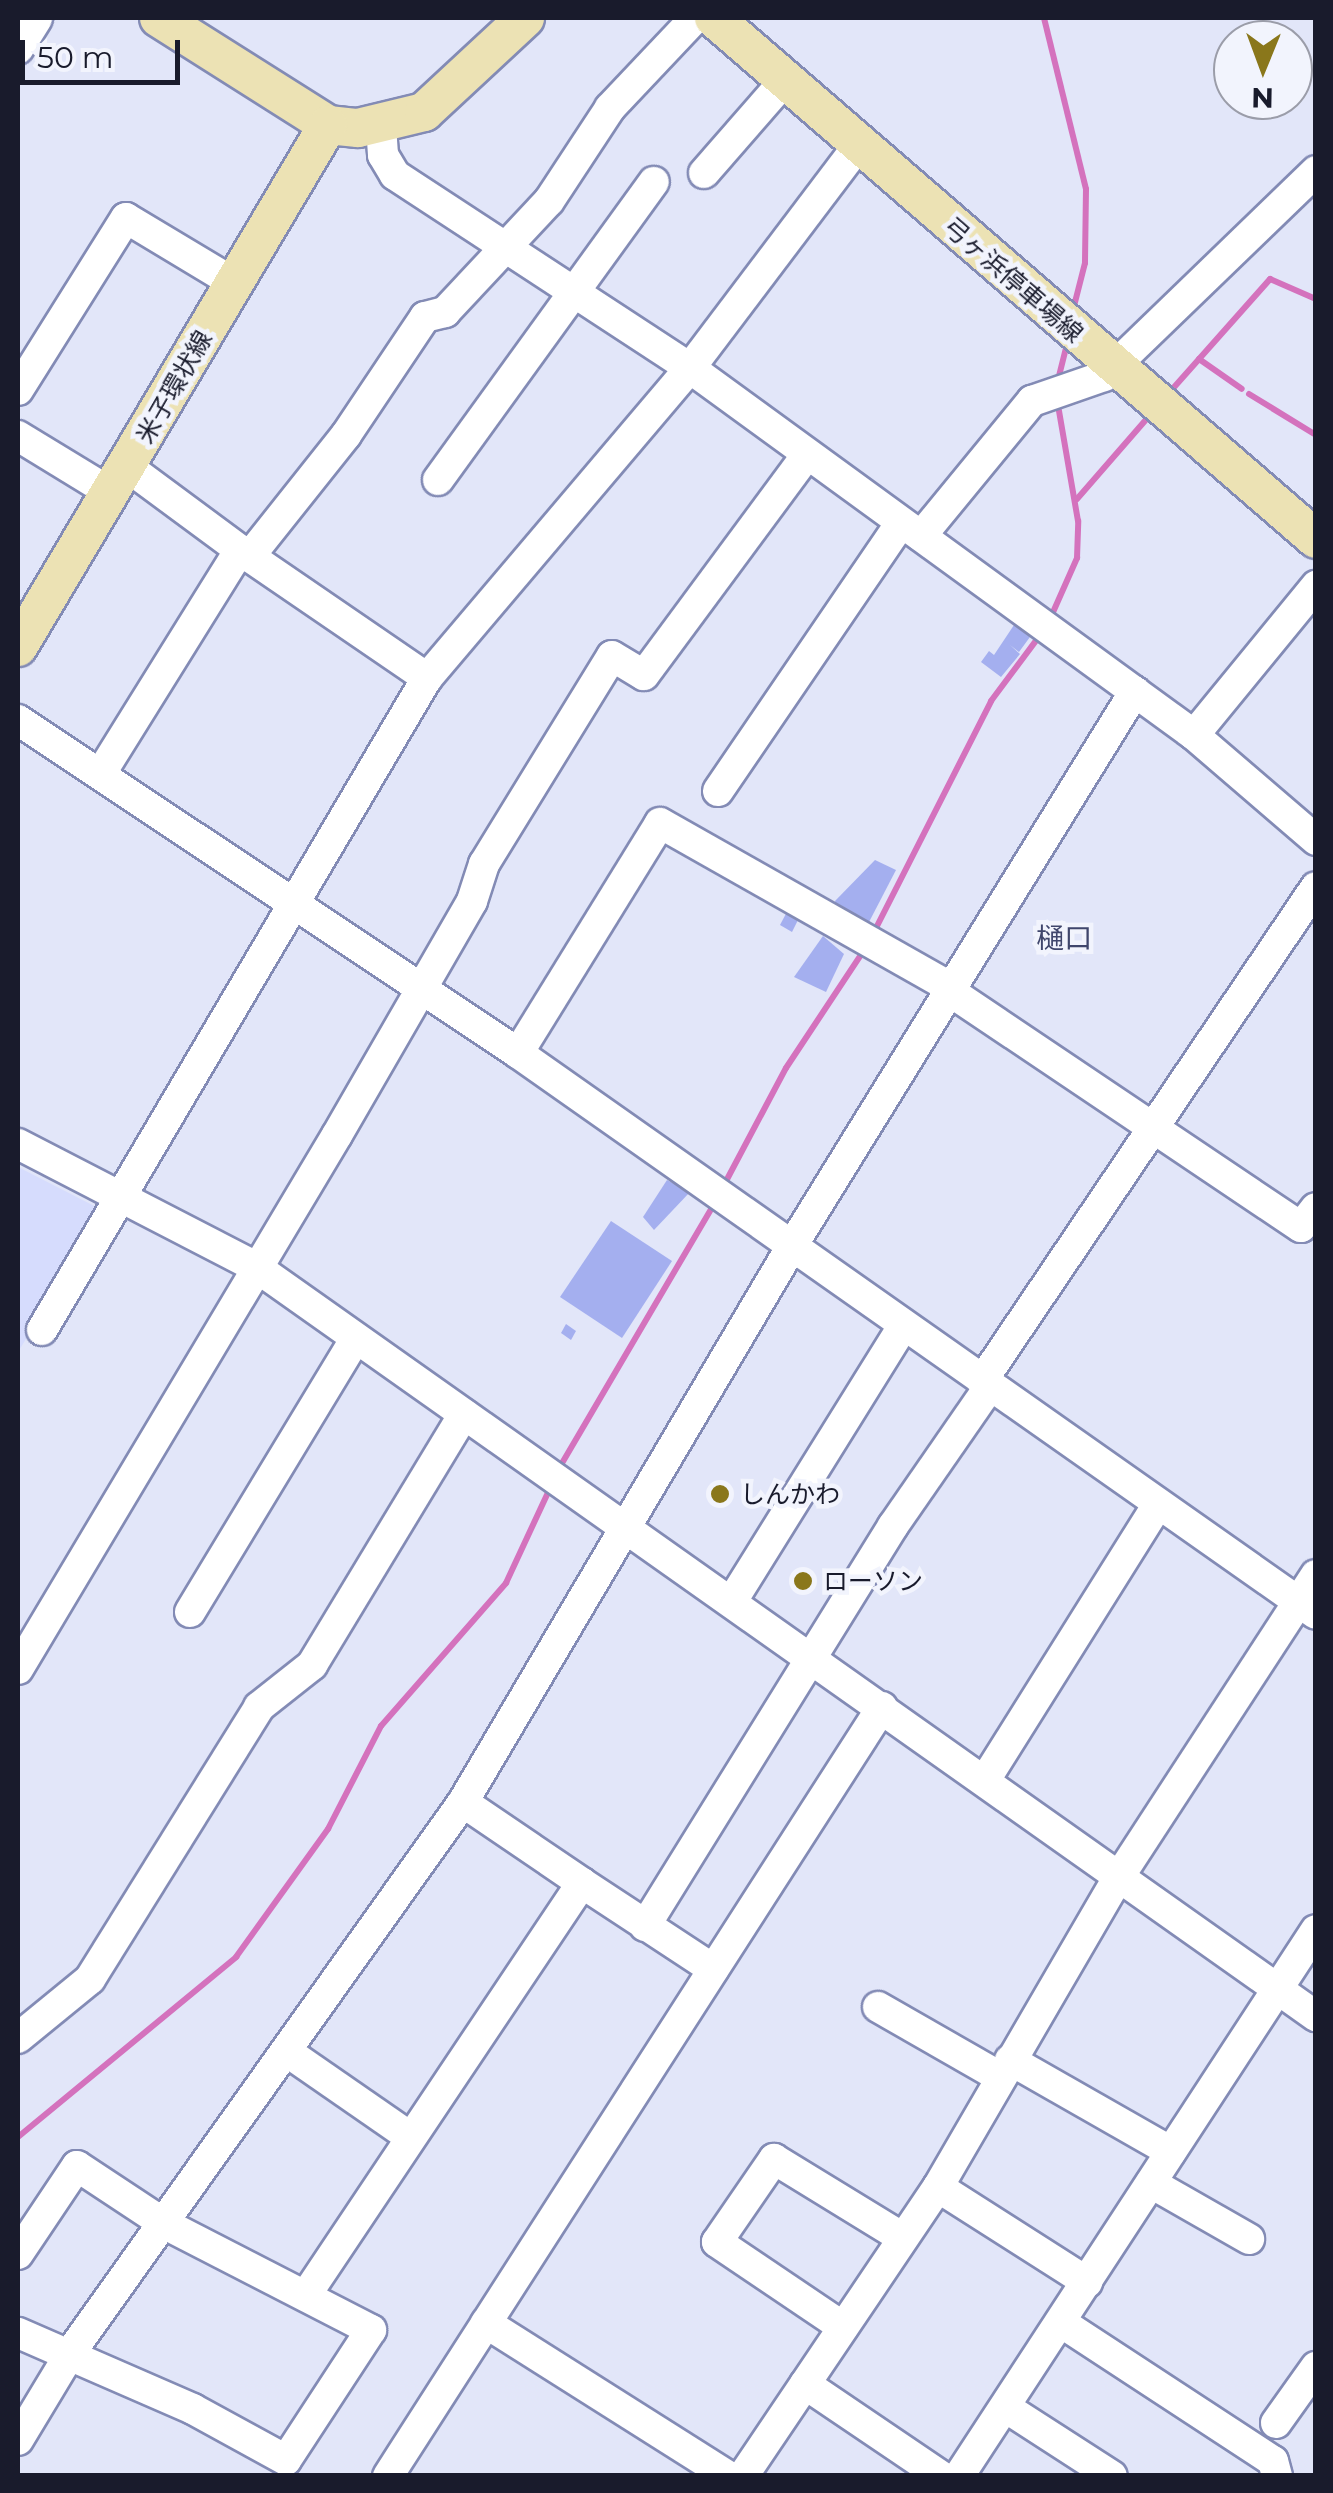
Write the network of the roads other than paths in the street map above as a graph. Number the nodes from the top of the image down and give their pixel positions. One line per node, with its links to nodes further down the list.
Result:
1 (37, 18): 6 (street)
2 (159, 18): 8 (main road)
3 (525, 18): 9 (main road)
4 (695, 18): 14 (street)
5 (714, 18): 7 (main road, 弓ヶ浜停車場線)
6 (18, 49)
7 (784, 80): 10 (main road, 弓ヶ浜停車場線); 12 (street)
8 (328, 125): 9 (main road); 15 (main road, 米子環状線)
9 (381, 126): 14 (street)
10 (858, 146): 17 (street); 18 (main road, 弓ヶ浜停車場線)
11 (1316, 171): 18 (street)
12 (704, 173)
13 (654, 182): 16 (street)
14 (506, 244): 16 (street); 26 (street)
15 (234, 283): 19 (street); 23 (main road, 米子環状線)
16 (574, 290): 17 (street); 22 (street)
17 (690, 368): 21 (street); 29 (street)
18 (1114, 368): 24 (street); 25 (main road, 弓ヶ浜停車場線)
19 (18, 390)
20 (18, 436): 23 (street)
21 (807, 455): 24 (street); 38 (street)
22 (438, 480)
23 (120, 481): 26 (street); 28 (main road, 米子環状線)
24 (911, 529): 30 (street); 34 (street)
25 (1316, 539)
26 (244, 554): 29 (street); 33 (street)
27 (1316, 586): 32 (street)
28 (18, 646)
29 (427, 678): 37 (street)
30 (1135, 692): 32 (street); 39 (street)
31 (18, 720): 33 (street)
32 (1194, 735): 35 (street)
33 (101, 774): 37 (street)
34 (718, 791)
35 (1316, 840)
36 (1316, 888): 41 (street)
37 (292, 904): 38 (street); 43 (street)
38 (418, 988): 40 (street); 46 (street)
39 (949, 989): 40 (street); 41 (street); 45 (street)
40 (518, 1052): 45 (street)
41 (1151, 1126): 44 (street); 50 (street)
42 (18, 1144): 43 (street)
43 (122, 1196): 46 (street); 48 (street)
44 (1316, 1208)
45 (792, 1246): 47 (street); 53 (street)
46 (256, 1267): 49 (street); 59 (street)
47 (903, 1326): 50 (street); 55 (street)
48 (42, 1330)
49 (356, 1338): 51 (street); 57 (street)
50 (986, 1384): 52 (street); 58 (street)
51 (464, 1414): 53 (street); 71 (street)
52 (1156, 1507): 56 (street); 61 (street)
53 (628, 1528): 55 (street); 62 (street)
54 (1316, 1575): 56 (street)
55 (732, 1601): 58 (street)
56 (1306, 1608): 63 (street)
57 (190, 1612)
58 (811, 1658): 60 (street); 65 (street)
59 (18, 1669)
60 (882, 1707): 61 (street); 67 (street)
61 (985, 1780): 63 (street)
62 (463, 1802): 64 (street); 72 (street)
63 (1117, 1880): 68 (street); 73 (street)
64 (582, 1883): 65 (street); 74 (street)
65 (645, 1926): 67 (street)
66 (1316, 1930): 68 (street)
67 (713, 1969): 85 (street)
68 (1274, 1990): 70 (street); 75 (street)
69 (878, 2008): 73 (street)
70 (1316, 2016)
71 (18, 2038)
72 (286, 2051): 74 (street); 78 (street)
73 (1005, 2069): 75 (street); 77 (street)
74 (410, 2137): 83 (street)
75 (1170, 2152): 76 (street)
76 (1150, 2183): 80 (street); 82 (street)
77 (938, 2186): 79 (street); 82 (street)
78 (163, 2223): 81 (street); 83 (street); 88 (street)
79 (904, 2238): 86 (street); 86 (street)
80 (1248, 2239)
81 (18, 2254)
82 (1087, 2282): 84 (street)
83 (306, 2295): 88 (street)
84 (1062, 2322): 91 (street); 100 (street)
85 (486, 2323): 94 (street); 95 (street)
86 (844, 2327): 90 (street)
87 (18, 2333): 88 (street)
88 (71, 2352): 93 (street)
89 (1316, 2367): 92 (street)
90 (805, 2384): 96 (street); 97 (street)
91 (1005, 2407): 98 (street); 99 (street)
92 (1276, 2423)
93 (18, 2440)
94 (388, 2476)
95 (728, 2476)
96 (743, 2476)
97 (940, 2476)
98 (959, 2476)
99 (1112, 2476)
100 (1278, 2476)

